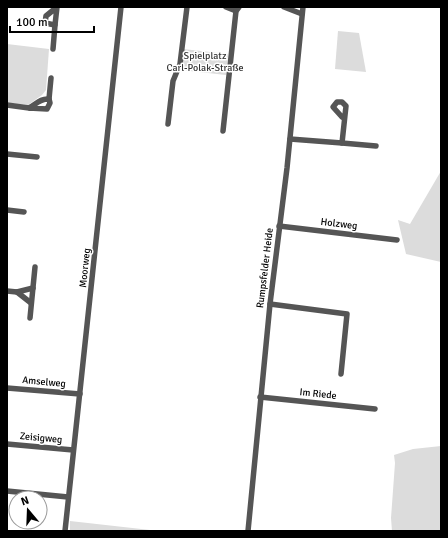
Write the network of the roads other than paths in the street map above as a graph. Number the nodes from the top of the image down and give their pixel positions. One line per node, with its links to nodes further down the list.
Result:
1 (57, 7): 9 (street); 9 (street)
2 (121, 7): 36 (street, Moorweg)
3 (187, 7): 16 (street)
4 (226, 7): 7 (street)
5 (284, 7): 8 (street)
6 (303, 7): 8 (street, Rumpsfelder Heide)
7 (238, 9): 17 (street)
8 (302, 14): 18 (street, Rumpsfelder Heide)
9 (55, 25): 10 (street)
10 (53, 49)
11 (51, 78): 12 (street)
12 (49, 99): 14 (street); 14 (street)
13 (7, 105): 14 (street)
14 (29, 108)
15 (344, 118): 19 (street)
16 (168, 124)
17 (223, 131)
18 (290, 138): 19 (street); 25 (street, Rumpsfelder Heide)
19 (342, 143): 20 (street)
20 (376, 146)
21 (7, 154): 22 (street)
22 (37, 157)
23 (7, 210): 24 (street)
24 (24, 212)
25 (279, 226): 26 (street, Holzweg); 32 (street, Rumpsfelder Heide)
26 (397, 240)
27 (35, 267): 28 (street)
28 (33, 288): 30 (street); 31 (street)
29 (7, 291): 30 (street)
30 (17, 292): 31 (street)
31 (31, 304): 33 (street)
32 (270, 304): 34 (street); 37 (street, Rumpsfelder Heide)
33 (30, 318)
34 (341, 374)
35 (7, 388): 36 (street, Amselweg)
36 (80, 394): 40 (street, Moorweg)
37 (260, 397): 38 (street, Im Riede); 44 (street, Rumpsfelder Heide)
38 (375, 409)
39 (7, 444): 40 (street, Zeisigweg)
40 (73, 450): 42 (street, Moorweg)
41 (7, 491): 42 (street)
42 (68, 497): 43 (street, Moorweg)
43 (65, 531)
44 (248, 531)

